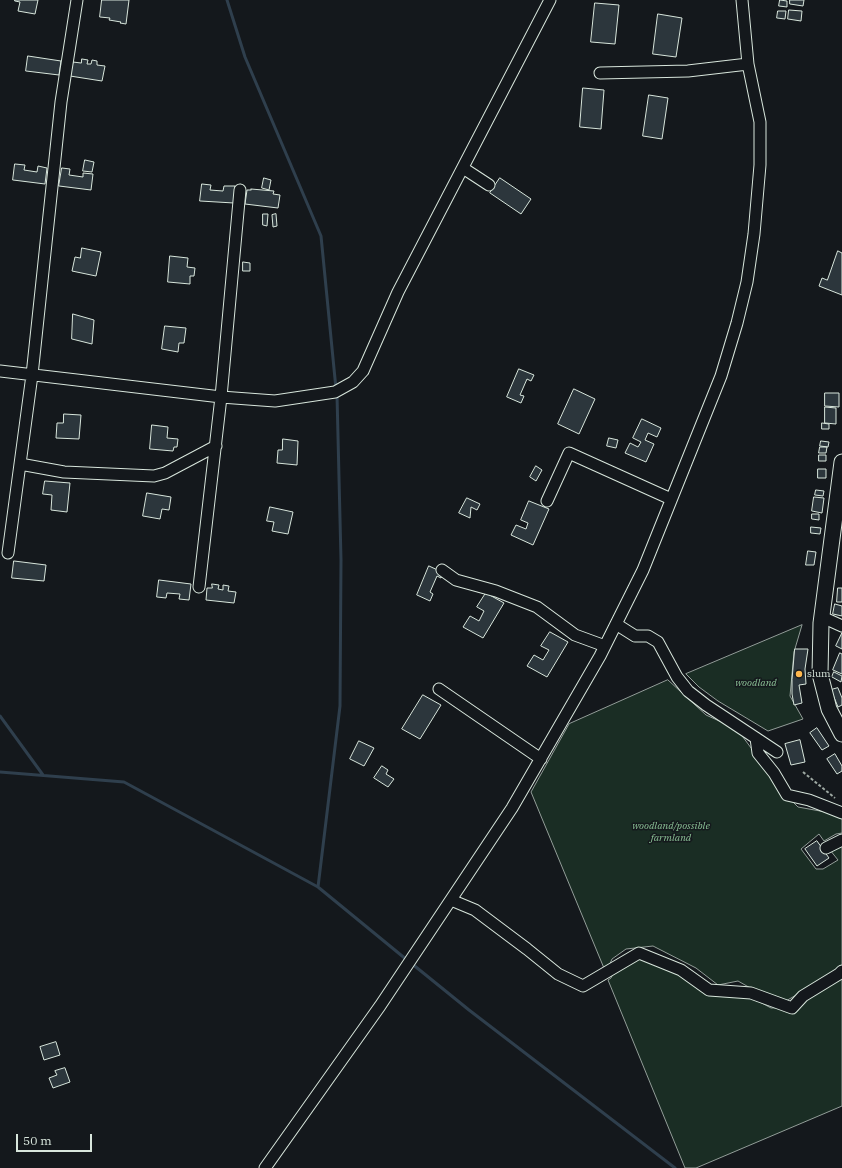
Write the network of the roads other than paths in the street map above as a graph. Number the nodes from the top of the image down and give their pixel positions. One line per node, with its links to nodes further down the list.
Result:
1 (77, 0): 10 (street)
2 (550, 0): 6 (street)
3 (742, 0): 4 (street)
4 (748, 64): 5 (street); 15 (street)
5 (600, 73)
6 (463, 168): 7 (street); 11 (street)
7 (489, 185)
8 (240, 190): 11 (street)
9 (0, 371): 10 (street)
10 (32, 375): 11 (street); 14 (street)
11 (221, 397): 12 (street)
12 (216, 446): 14 (street); 19 (street)
13 (842, 462): 20 (main road)
14 (20, 464): 17 (street)
15 (671, 499): 16 (street); 21 (street)
16 (547, 501)
17 (8, 553)
18 (442, 570): 23 (street)
19 (199, 587)
20 (822, 617): 22 (street); 25 (main road)
21 (616, 624): 23 (street); 26 (street)
22 (842, 626)
23 (605, 646): 28 (street)
24 (439, 689): 28 (street)
25 (842, 734)
26 (756, 738): 27 (street); 29 (street)
27 (777, 752)
28 (541, 759): 32 (street)
29 (842, 813)
30 (842, 840): 31 (street)
31 (826, 848)
32 (451, 900): 33 (street); 34 (street)
33 (842, 970)
34 (265, 1168)

